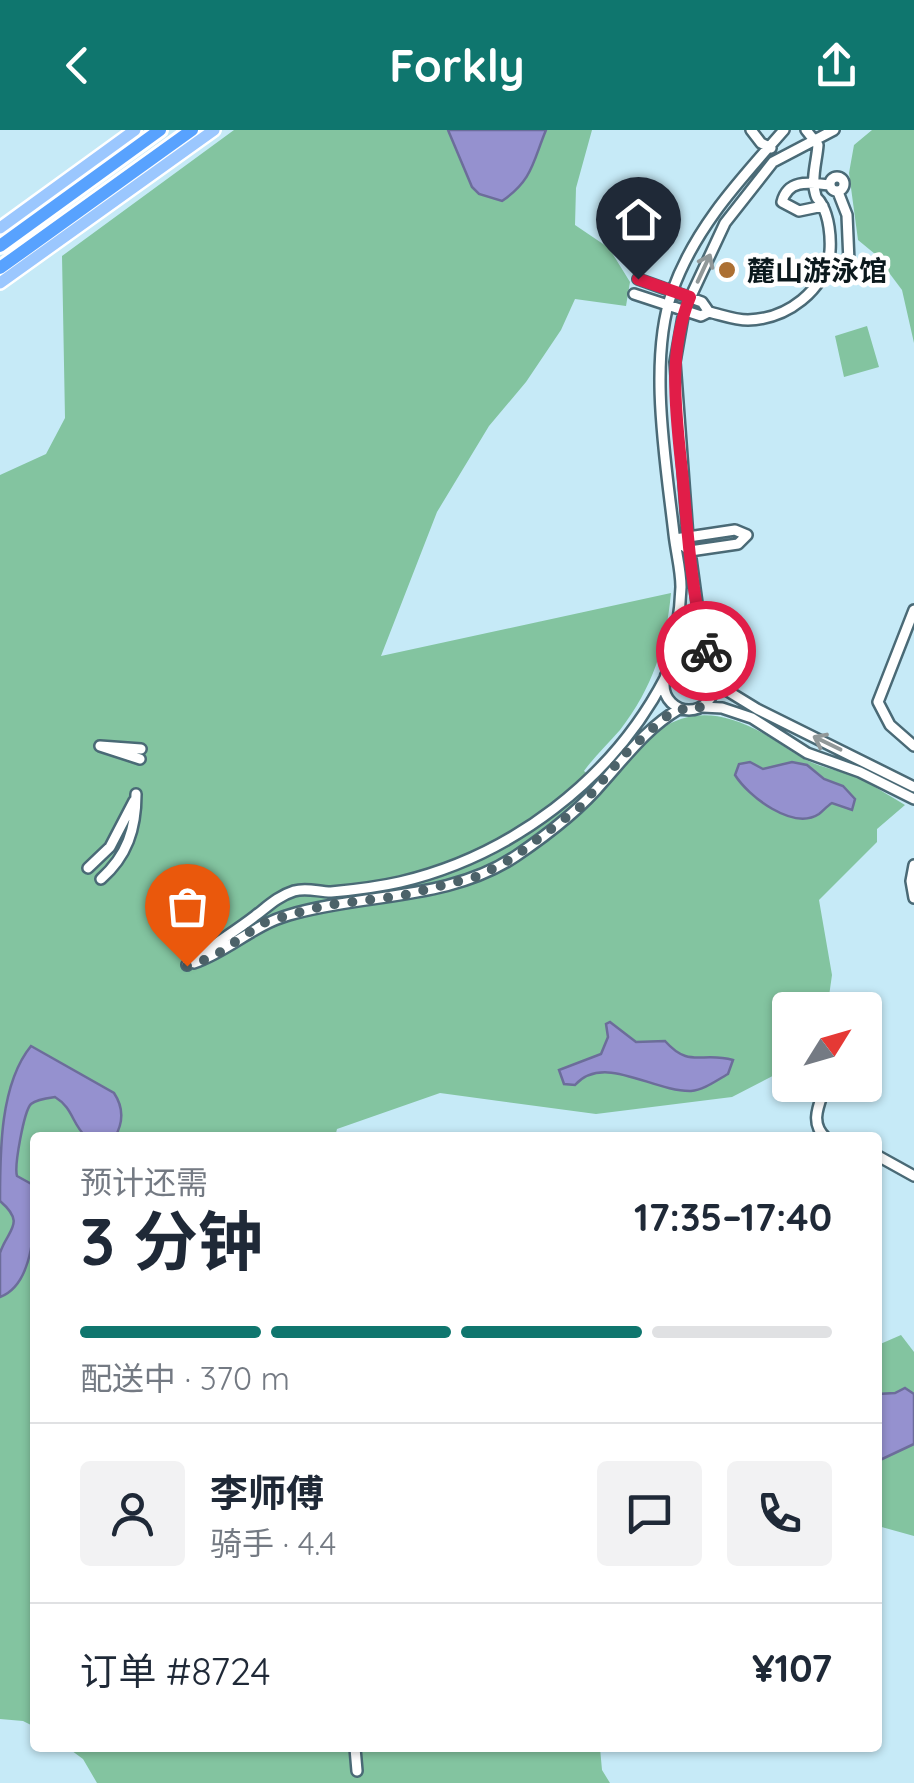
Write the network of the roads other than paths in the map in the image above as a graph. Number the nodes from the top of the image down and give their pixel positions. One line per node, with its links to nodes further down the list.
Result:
1 (134, 130): 12 (main road)
2 (192, 130): 17 (highway)
3 (214, 130): 19 (main road)
4 (751, 130): 9 (street)
5 (784, 130): 9 (street)
6 (834, 130): 8 (street)
7 (156, 133): 12 (main road); 15 (highway)
8 (810, 134): 10 (street); 11 (street)
9 (770, 146): 10 (street); 20 (street)
10 (780, 158): 22 (street, one-way to 10)
11 (813, 181): 13 (street); 13 (street); 16 (street)
12 (33, 204): 14 (main road)
13 (824, 206): 16 (street)
14 (0, 228)
15 (0, 246)
16 (830, 249): 25 (street)
17 (0, 268)
18 (638, 279): 20 (street)
19 (0, 283)
20 (673, 290): 22 (street); 23 (street)
21 (634, 294): 23 (street)
22 (690, 297): 24 (street); 25 (street)
23 (669, 306): 24 (street); 27 (street)
24 (684, 310): 25 (street); 26 (street)
25 (710, 312)
26 (688, 537): 27 (street); 28 (street); 28 (street)
27 (675, 539): 28 (street); 31 (street)
28 (690, 551): 30 (street)
29 (914, 610): 35 (street)
30 (712, 672): 31 (street); 32 (street); 34 (street)
31 (666, 674): 33 (street); 36 (street)
32 (703, 707): 33 (street); 34 (street)
33 (679, 709): 36 (street)
34 (754, 713): 37 (street, one-way to 34); 37 (street)
35 (914, 746)
36 (622, 751): 36 (street)
37 (863, 768): 38 (street); 39 (street)
38 (914, 787)
39 (914, 799)
40 (914, 865): 43 (street)
41 (88, 868): 42 (street)
42 (101, 880)
43 (914, 898)
44 (820, 1102): 45 (street)
45 (820, 1132)
46 (882, 1157): 47 (street)
47 (914, 1176)
48 (356, 1752): 49 (street)
49 (358, 1770)

